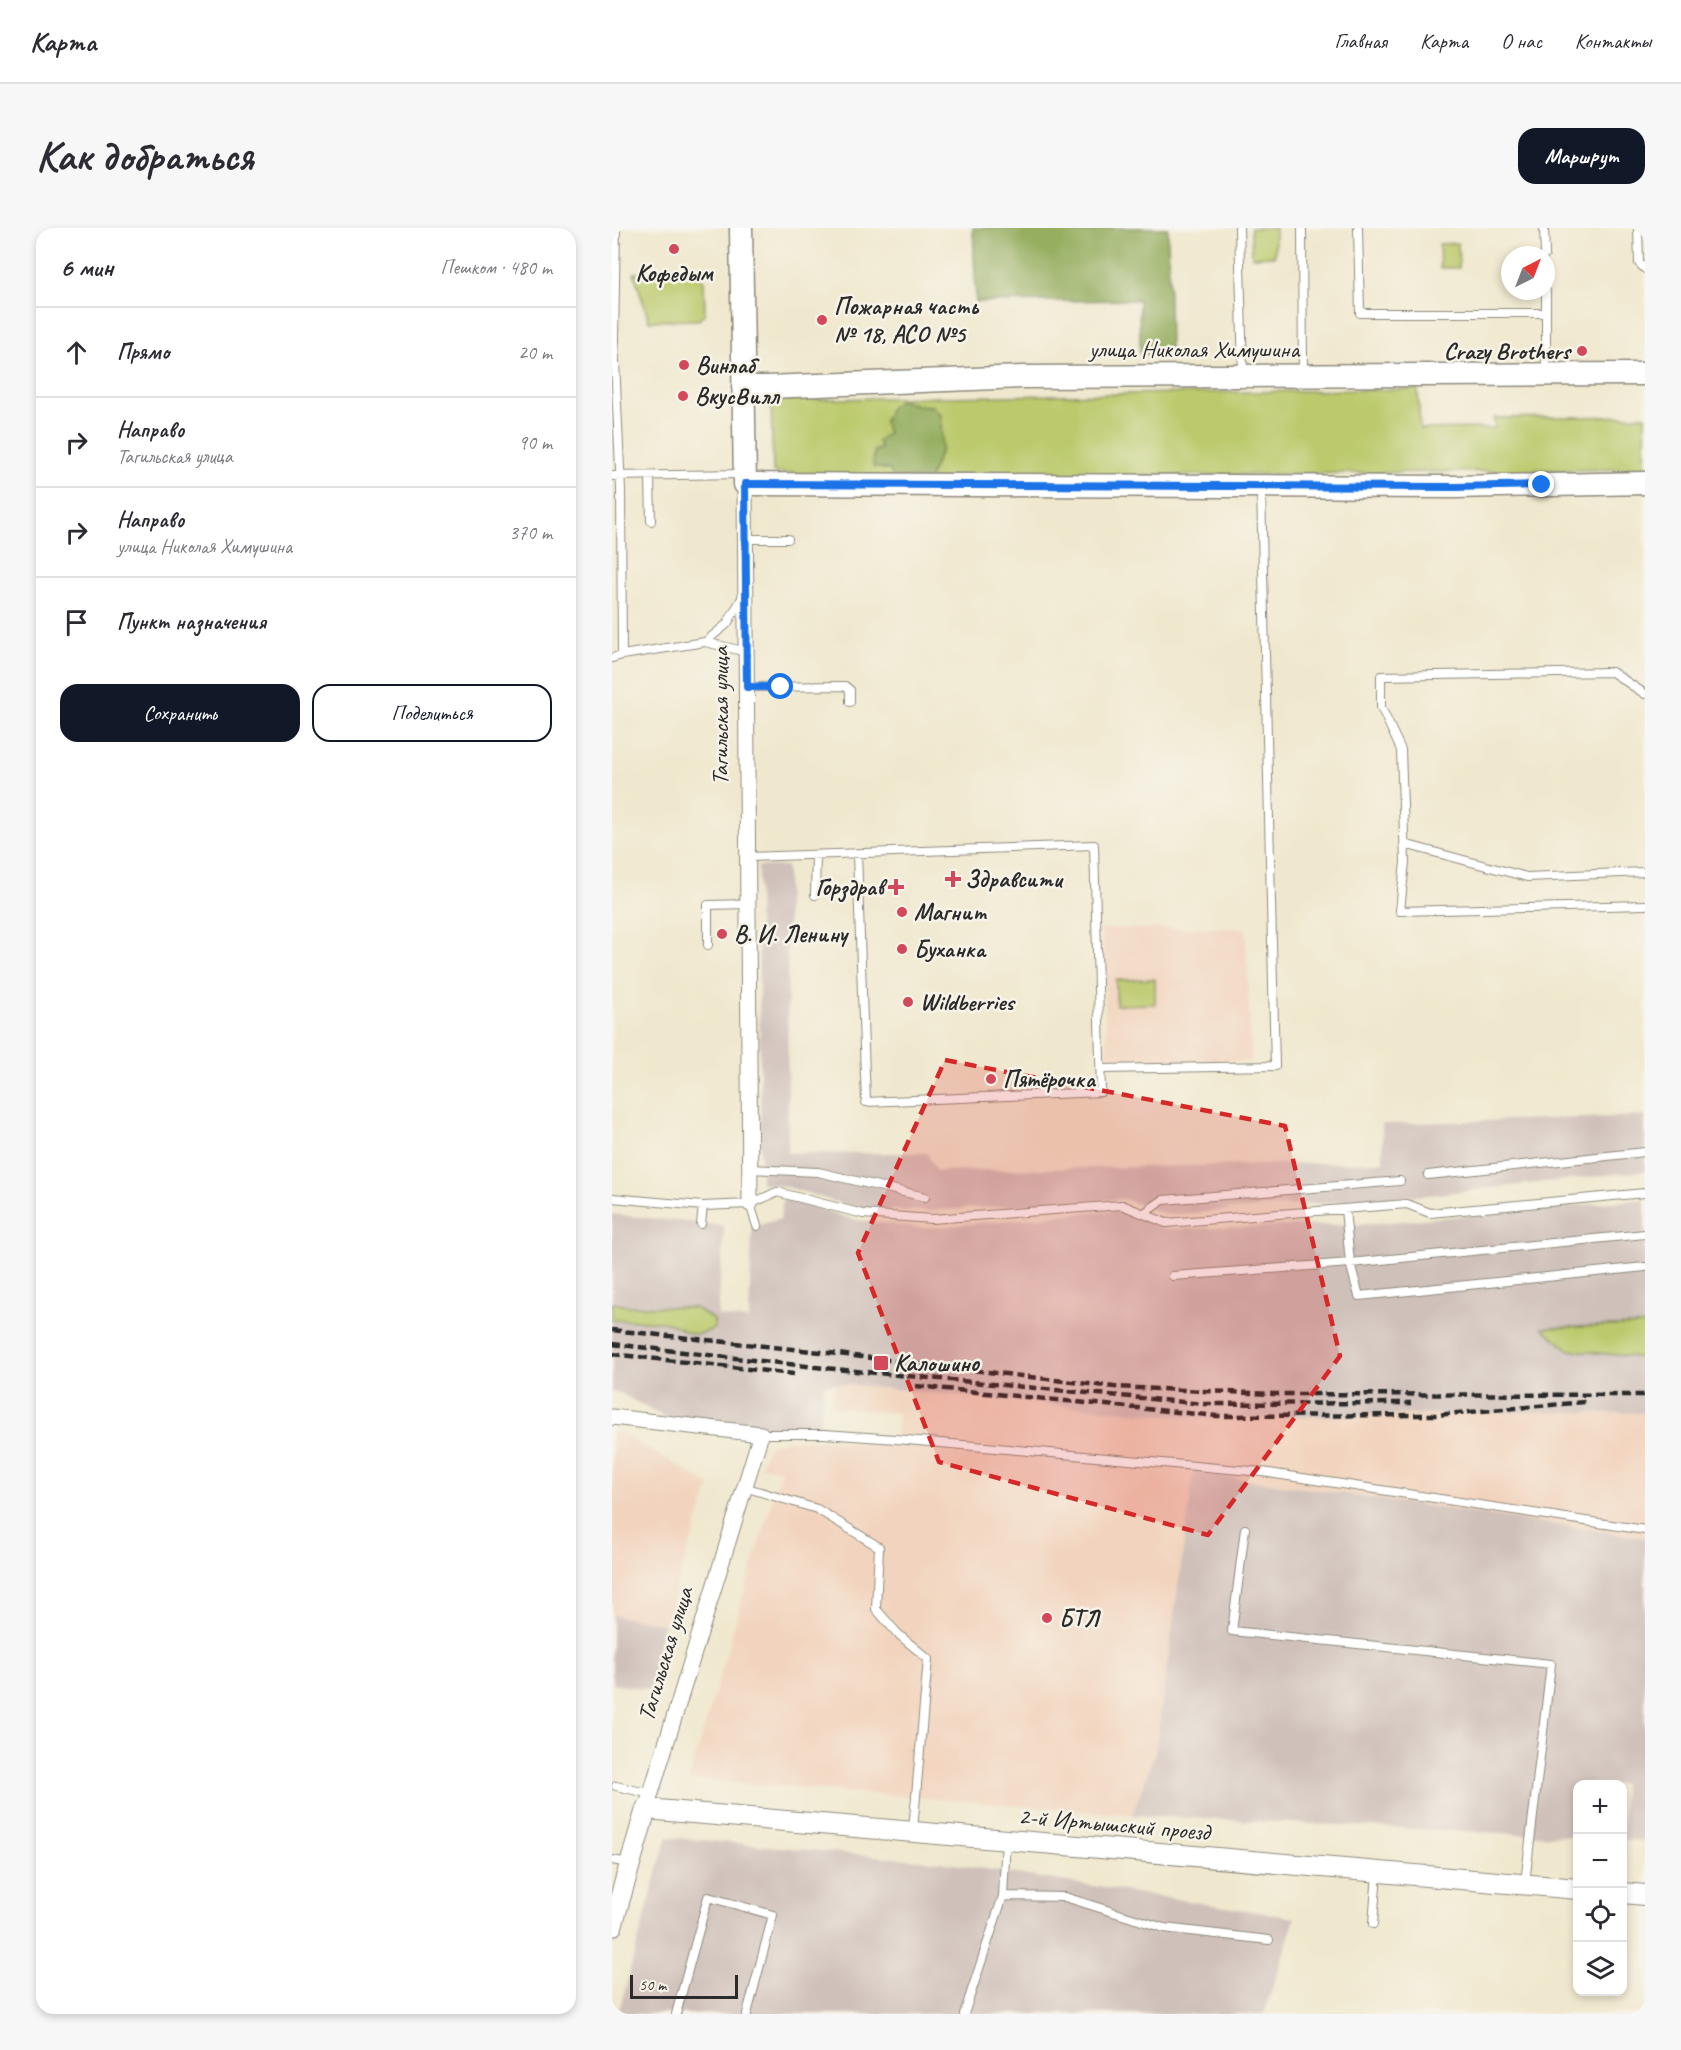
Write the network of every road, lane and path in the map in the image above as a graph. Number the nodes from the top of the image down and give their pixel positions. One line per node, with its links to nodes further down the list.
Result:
1 (616, 228): 18 (lane)
2 (741, 228): 17 (main road, Тагильская улица)
3 (1239, 228): 15 (lane)
4 (1302, 228): 16 (lane)
5 (1358, 228): 11 (lane)
6 (1544, 228): 8 (lane)
7 (1638, 228): 9 (lane)
8 (1545, 246)
9 (1645, 269)
10 (1546, 300): 11 (lane)
11 (1546, 314): 13 (lane)
12 (1645, 367): 13 (lane)
13 (1546, 372): 14 (main road, улица Николая Химушина); 16 (main road, улица Николая Химушина)
14 (1645, 374)
15 (1243, 375): 16 (main road, улица Николая Химушина); 17 (main road, улица Николая Химушина)
16 (1303, 375)
17 (743, 387): 20 (main road, Тагильская улица)
18 (616, 476): 19 (lane); 29 (lane)
19 (650, 476): 20 (lane); 23 (lane)
20 (745, 479): 22 (main road); 25 (street, Тагильская улица)
21 (1645, 483): 22 (main road)
22 (1261, 486): 43 (lane)
23 (651, 521)
24 (788, 539): 25 (lane)
25 (746, 540): 26 (street, Тагильская улица)
26 (746, 590): 27 (lane); 28 (street, Тагильская улица)
27 (705, 642): 28 (lane); 29 (lane)
28 (747, 652): 31 (street, Тагильская улица)
29 (622, 655): 30 (lane)
30 (612, 658)
31 (747, 687): 33 (lane); 37 (street, Тагильская улица)
32 (1645, 694): 34 (lane)
33 (850, 702)
34 (1404, 844): 38 (lane); 41 (lane)
35 (857, 854): 36 (lane); 43 (lane); 43 (lane)
36 (816, 855): 37 (lane); 39 (lane)
37 (748, 857): 40 (street, Тагильская улица)
38 (1645, 872)
39 (815, 895)
40 (749, 904): 42 (lane); 45 (street, Тагильская улица)
41 (1645, 905)
42 (708, 945)
43 (1101, 1069)
44 (1645, 1152): 46 (lane)
45 (750, 1169): 49 (lane); 51 (street, Тагильская улица)
46 (1428, 1175)
47 (1400, 1181): 54 (lane)
48 (1645, 1193): 53 (lane)
49 (925, 1197)
50 (612, 1198): 52 (lane)
51 (750, 1204): 52 (lane); 54 (lane); 56 (lane)
52 (703, 1206): 55 (lane)
53 (1345, 1209): 54 (lane); 58 (lane)
54 (1144, 1213)
55 (701, 1224)
56 (757, 1226)
57 (1645, 1234): 58 (lane)
58 (1350, 1263): 59 (lane); 60 (lane)
59 (1645, 1267)
60 (1173, 1276)
61 (612, 1417): 62 (street)
62 (762, 1431): 63 (street, Тагильская улица); 65 (lane)
63 (744, 1487): 67 (street, Тагильская улица); 68 (lane)
64 (1245, 1529): 72 (lane)
65 (1645, 1530)
66 (616, 1786): 67 (lane)
67 (648, 1801): 68 (street, 2-й Иртышский проезд); 70 (street, Тагильская улица)
68 (913, 1832): 69 (street, 2-й Иртышский проезд)
69 (1005, 1840): 71 (street, 2-й Иртышский проезд); 76 (lane)
70 (621, 1862): 78 (street, Тагильская улица)
71 (1377, 1872): 72 (street, 2-й Иртышский проезд); 77 (lane)
72 (1525, 1885): 73 (street, 2-й Иртышский проезд)
73 (1573, 1889)
74 (1627, 1893): 75 (street)
75 (1645, 1895)
76 (1004, 1896): 79 (lane); 82 (lane)
77 (1373, 1924)
78 (612, 1926)
79 (1269, 1940)
80 (676, 2014): 81 (lane)
81 (747, 2014)
82 (964, 2014)

